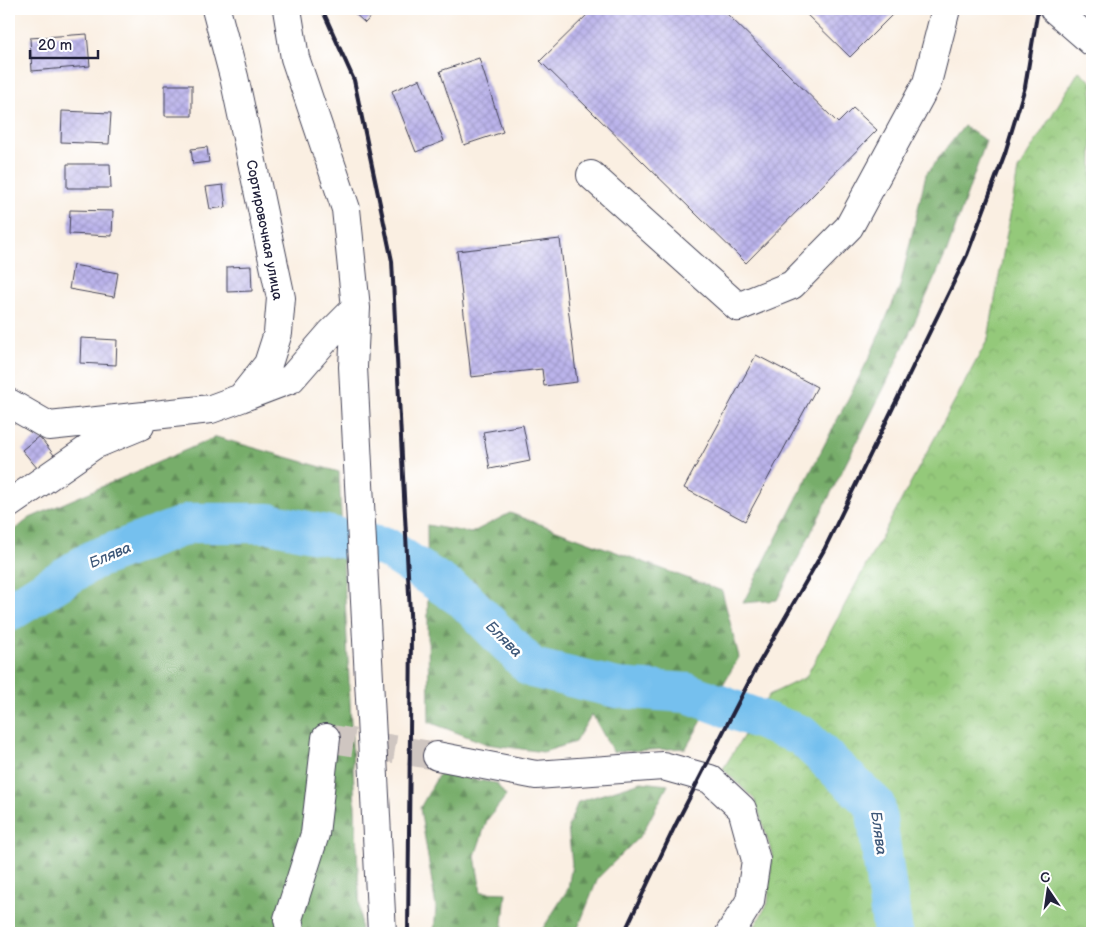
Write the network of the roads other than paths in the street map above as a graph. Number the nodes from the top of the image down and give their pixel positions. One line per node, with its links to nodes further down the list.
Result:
1 (216, 9): 8 (street, Сортировочная улица)
2 (287, 9): 7 (street)
3 (946, 9): 6 (street)
4 (1054, 9): 5 (street)
5 (1092, 42)
6 (591, 175)
7 (356, 308): 8 (street); 15 (street)
8 (241, 398): 10 (street)
9 (9, 403): 10 (street)
10 (167, 416): 11 (street)
11 (9, 504)
12 (326, 738): 14 (street)
13 (437, 756): 16 (street)
14 (291, 933)
15 (382, 933)
16 (730, 933)

